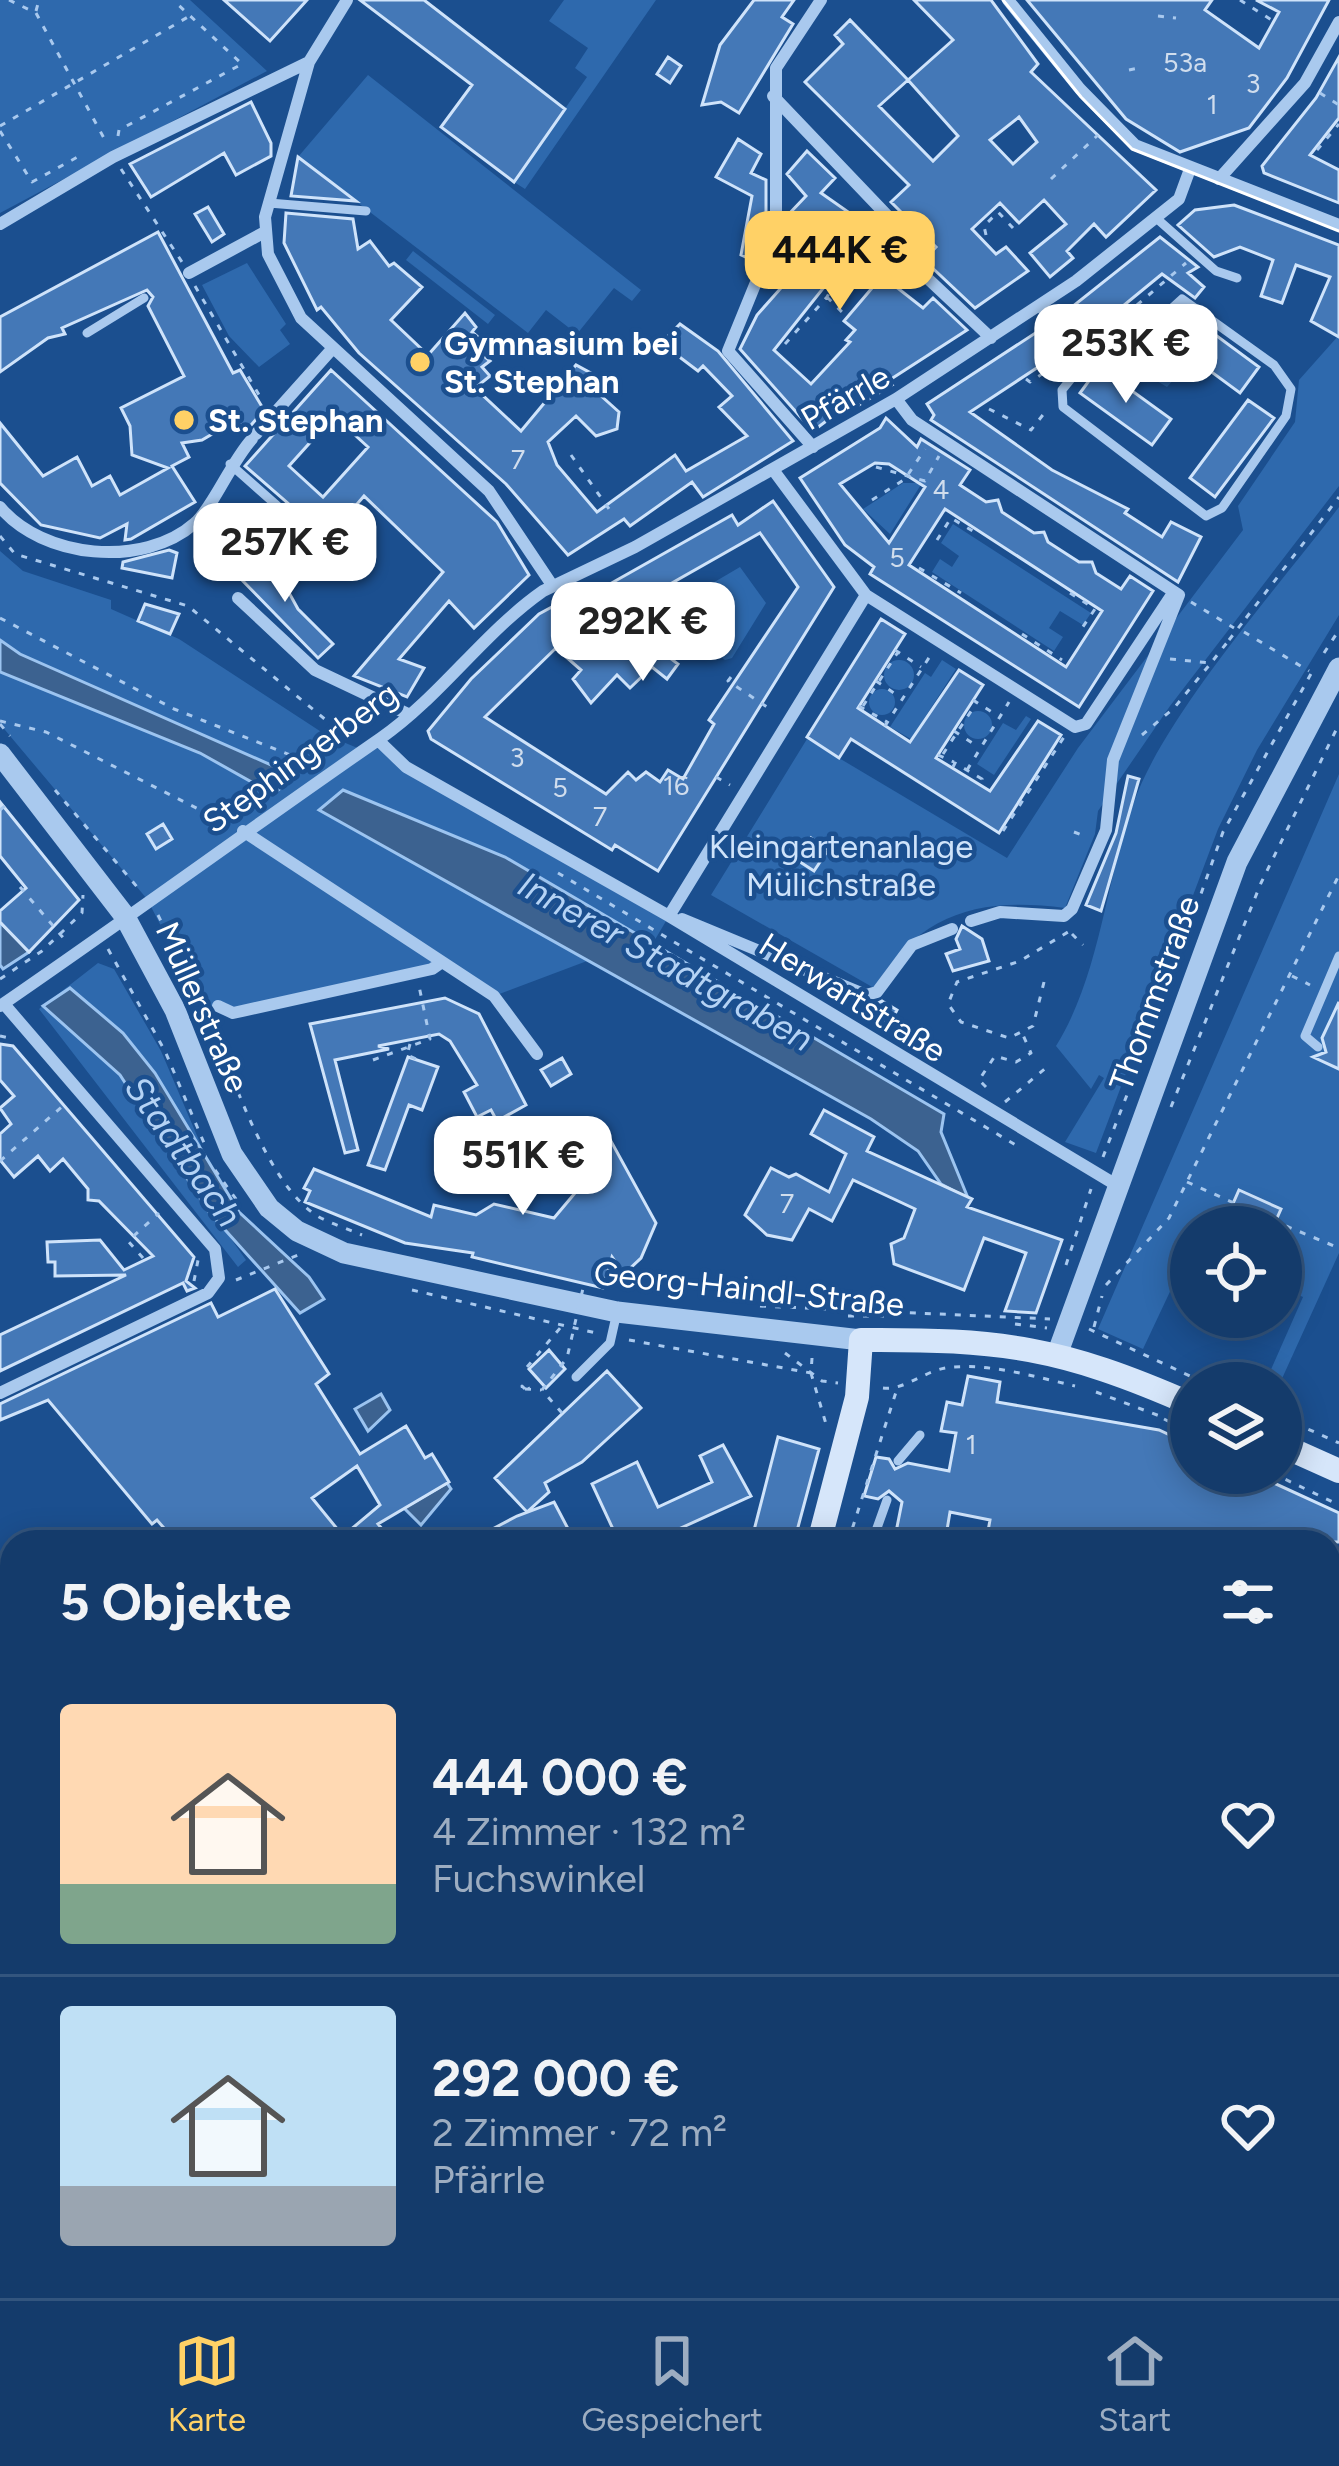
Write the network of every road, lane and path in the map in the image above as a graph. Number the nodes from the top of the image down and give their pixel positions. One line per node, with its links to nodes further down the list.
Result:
1 (39, 0): 9 (path)
2 (173, 0): 10 (path)
3 (347, 0): 17 (street)
4 (821, 0): 22 (street)
5 (1009, 0): 24 (street)
6 (1240, 0): 13 (path)
7 (8, 2): 8 (path); 9 (path)
8 (0, 9)
9 (36, 13): 20 (path)
10 (190, 16): 20 (path); 27 (path)
11 (1157, 16): 12 (path)
12 (1176, 18)
13 (1273, 21)
14 (1339, 22): 15 (street)
15 (1324, 50): 16 (street); 21 (street)
16 (1339, 58)
17 (310, 62): 30 (street); 34 (street)
18 (1139, 68): 19 (path)
19 (1129, 70)
20 (75, 83): 26 (path); 27 (path)
21 (1305, 83): 23 (path); 33 (street)
22 (772, 95): 53 (street); 69 (street)
23 (1339, 105)
24 (1110, 124): 31 (street); 32 (path)
25 (1339, 124): 28 (path)
26 (0, 129): 29 (path)
27 (106, 142): 30 (path)
28 (1317, 150)
29 (88, 152)
30 (113, 157): 37 (street); 44 (path)
31 (1190, 169): 33 (street); 36 (street, Pfärrle)
32 (1051, 178)
33 (1219, 179): 38 (street)
34 (269, 203): 35 (lane); 40 (street)
35 (366, 211)
36 (1155, 217): 42 (lane); 49 (street, Pfärrle)
37 (0, 224)
38 (1339, 225)
39 (1013, 228): 41 (path)
40 (263, 233): 44 (street); 56 (street)
41 (986, 235)
42 (1195, 252): 45 (lane); 48 (path)
43 (844, 265): 46 (path)
44 (185, 275): 65 (path)
45 (1237, 278)
46 (827, 297): 50 (path); 55 (path)
47 (144, 298): 52 (lane)
48 (1138, 305)
49 (1039, 306): 51 (lane); 53 (street, Pfärrle)
50 (842, 312)
51 (1051, 323)
52 (87, 333)
53 (992, 338): 62 (street, Pfärrle)
54 (1137, 340): 58 (path); 59 (lane); 61 (lane)
55 (785, 344)
56 (333, 348): 65 (street); 67 (street)
57 (1071, 350): 59 (lane); 60 (path)
58 (1186, 358)
59 (1083, 364): 61 (lane)
60 (1026, 379)
61 (1062, 390): 63 (path)
62 (896, 399): 69 (street, Pfärrle); 92 (street)
63 (989, 409)
64 (423, 412): 67 (lane)
65 (271, 417): 73 (street)
66 (436, 423): 68 (lane)
67 (412, 424): 68 (street)
68 (425, 435): 89 (street)
69 (812, 447): 75 (street, Pfärrle)
70 (926, 447): 76 (path)
71 (571, 455): 81 (path)
72 (939, 456): 76 (path)
73 (230, 464): 82 (street); 87 (lane)
74 (876, 467): 76 (path)
75 (774, 471): 89 (street, Pfärrle); 93 (street)
76 (905, 479): 78 (path)
77 (1339, 497): 103 (path, bridge)
78 (872, 500)
79 (0, 507): 82 (street)
80 (376, 509): 86 (path)
81 (609, 509)
82 (189, 528): 94 (path)
83 (976, 533): 85 (path)
84 (0, 536): 120 (path)
85 (937, 540)
86 (344, 541)
87 (333, 554)
88 (919, 568): 90 (path)
89 (552, 585): 110 (street, Stephingerberg)
90 (961, 593)
91 (1070, 593): 99 (path)
92 (1177, 593): 96 (path); 101 (street); 115 (street)
93 (866, 596): 100 (street); 112 (street)
94 (238, 598): 110 (street)
95 (0, 618): 123 (path)
96 (1234, 628)
97 (1244, 632): 105 (path)
98 (1022, 634): 102 (path)
99 (1078, 634)
100 (940, 641): 104 (path); 108 (street)
101 (1153, 657): 103 (path); 121 (street)
102 (1062, 660)
103 (1211, 663): 121 (path)
104 (922, 668): 107 (path); 109 (path)
105 (1334, 676): 172 (street, Thommstraße)
106 (731, 677): 112 (path)
107 (877, 682): 109 (path); 109 (path)
108 (1016, 690): 111 (path); 115 (street)
109 (902, 698)
110 (410, 715): 117 (street, Stephingerberg)
111 (1000, 717): 116 (path); 119 (path)
112 (789, 721): 139 (street)
113 (0, 723): 118 (path); 128 (path)
114 (1339, 724): 167 (path, Thommstraße)
115 (1072, 725): 129 (path)
116 (955, 731): 119 (path); 122 (path)
117 (378, 740): 120 (street, Stephingerberg); 139 (street, Herwartstraße)
118 (7, 747): 138 (street, Müllerstraße)
119 (981, 748): 122 (path)
120 (360, 749): 123 (street, Stephingerberg)
121 (1113, 760): 140 (street)
122 (967, 770): 125 (path)
123 (326, 772): 128 (street, Stephingerberg)
124 (43, 774): 136 (path)
125 (978, 784)
126 (0, 790): 127 (path)
127 (10, 802)
128 (243, 830): 136 (street, Stephingerberg); 149 (street)
129 (1003, 831)
130 (1074, 832): 131 (path)
131 (1084, 836)
132 (551, 869): 168 (path)
133 (1339, 875): 171 (path)
134 (20, 887): 144 (path)
135 (78, 889): 137 (path)
136 (147, 899): 138 (street, Stephingerberg); 177 (path)
137 (82, 913): 144 (path); 145 (path)
138 (124, 915): 145 (street, Stephingerberg); 178 (street, Müllerstraße)
139 (671, 916): 142 (street); 170 (street, Herwartstraße)
140 (971, 921)
141 (1075, 926): 143 (path)
142 (952, 928)
143 (1070, 933): 146 (path); 155 (path)
144 (60, 934): 147 (path); 151 (path)
145 (98, 934): 147 (street, Stephingerberg); 175 (path)
146 (1083, 945)
147 (75, 951): 153 (street, Stephingerberg)
148 (1339, 956): 158 (lane)
149 (442, 962): 150 (street); 160 (street)
150 (416, 973): 154 (street); 157 (path)
151 (0, 979)
152 (1044, 982): 155 (path)
153 (2, 1005): 209 (street)
154 (218, 1006)
155 (1022, 1034): 164 (path)
156 (0, 1036): 159 (path)
157 (410, 1043): 161 (path); 162 (path)
158 (1318, 1047)
159 (25, 1050)
160 (538, 1054)
161 (416, 1059)
162 (373, 1060)
163 (1047, 1067): 165 (path)
164 (983, 1069)
165 (1006, 1101)
166 (74, 1106): 169 (path)
167 (1172, 1106)
168 (1022, 1149)
169 (0, 1161)
170 (1091, 1183): 172 (street, Herwartstraße); 183 (path)
171 (1187, 1183): 174 (path); 189 (path)
172 (1118, 1186): 193 (street, Thommstraße)
173 (155, 1200): 181 (path)
174 (1234, 1203)
175 (250, 1216)
176 (1302, 1233): 179 (path)
177 (374, 1240)
178 (293, 1242): 192 (street, Georg-Haindl-Straße)
179 (1339, 1248)
180 (200, 1255): 186 (path)
181 (143, 1258)
182 (292, 1258): 185 (path)
183 (1066, 1266)
184 (1112, 1267): 189 (path)
185 (261, 1273)
186 (194, 1283)
187 (568, 1283): 208 (path, bridge)
188 (394, 1286): 194 (path)
189 (1105, 1287): 196 (path)
190 (1053, 1305): 193 (path)
191 (747, 1306): 193 (path)
192 (617, 1312): 197 (lane); 199 (street, Georg-Haindl-Straße)
193 (1058, 1321): 195 (path); 196 (path); 200 (street, Thommstraße)
194 (562, 1325): 197 (path); 202 (path)
195 (1044, 1328)
196 (1093, 1331): 198 (path); 203 (path)
197 (611, 1337): 204 (path); 205 (lane)
198 (1100, 1338)
199 (861, 1340): 200 (main road, Georg-Haindl-Straße); 223 (main road)
200 (1058, 1352): 210 (main road, Georg-Haindl-Straße)
201 (793, 1357): 204 (path, Georg-Haindl-Straße)
202 (527, 1367)
203 (1170, 1367)
204 (811, 1373): 206 (path, Georg-Haindl-Straße); 211 (path)
205 (576, 1377)
206 (822, 1381)
207 (527, 1388): 208 (path, bridge)
208 (542, 1390): 212 (path, bridge)
209 (0, 1393)
210 (1170, 1396)
211 (824, 1410)
212 (562, 1413)
213 (1170, 1422): 224 (path)
214 (1302, 1426): 216 (path)
215 (920, 1435): 218 (lane)
216 (1339, 1443)
217 (1302, 1454): 219 (main road)
218 (898, 1461)
219 (1339, 1471)
220 (1302, 1487): 222 (path)
221 (887, 1500): 225 (lane)
222 (1339, 1505)
223 (821, 1530)
224 (852, 1530)
225 (876, 1530)

